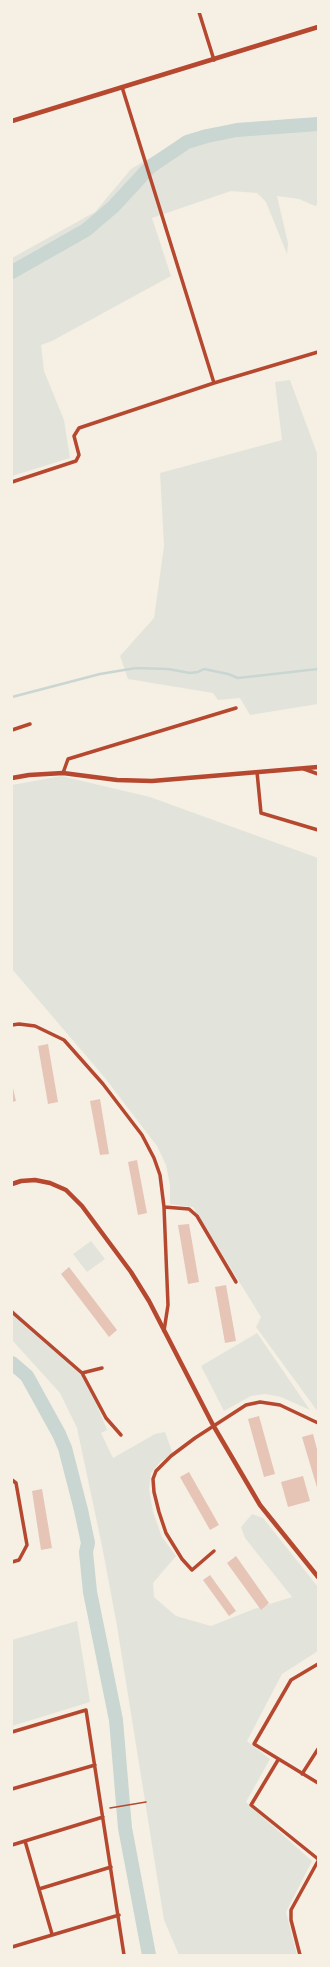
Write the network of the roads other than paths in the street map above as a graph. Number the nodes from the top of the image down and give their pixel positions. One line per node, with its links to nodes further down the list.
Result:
1 (199, 12): 3 (street)
2 (318, 27): 3 (street)
3 (214, 60): 4 (street)
4 (122, 87): 5 (street); 7 (street)
5 (12, 121)
6 (318, 352): 7 (street)
7 (214, 383): 8 (street)
8 (12, 482)
9 (236, 708): 15 (street)
10 (30, 724): 11 (street)
11 (12, 730)
12 (318, 767): 13 (street)
13 (302, 769): 14 (street); 16 (street)
14 (257, 772): 15 (street); 18 (street)
15 (63, 773): 17 (street)
16 (318, 774)
17 (12, 778)
18 (318, 830)
19 (12, 1025): 21 (street)
20 (12, 1184): 24 (street)
21 (164, 1207): 22 (street); 24 (street)
22 (236, 1282)
23 (12, 1312): 26 (street)
24 (163, 1331): 28 (street)
25 (102, 1368): 26 (street)
26 (82, 1373): 29 (street)
27 (318, 1423): 28 (street)
28 (213, 1425): 31 (street); 33 (street)
29 (121, 1435)
30 (12, 1480): 32 (street)
31 (214, 1551)
32 (12, 1562)
33 (318, 1577)
34 (318, 1664): 37 (street)
35 (12, 1732): 38 (street)
36 (318, 1749): 39 (street)
37 (278, 1760): 39 (street); 45 (street)
38 (95, 1765): 41 (street); 42 (street)
39 (302, 1774): 40 (street)
40 (318, 1783)
41 (12, 1789)
42 (103, 1817): 43 (street); 46 (street)
43 (25, 1841): 44 (street); 47 (street)
44 (12, 1845)
45 (318, 1860): 52 (street)
46 (111, 1867): 47 (street); 48 (street)
47 (39, 1889): 49 (street)
48 (119, 1915): 49 (street); 51 (street)
49 (52, 1934): 50 (street)
50 (12, 1947)
51 (124, 1955)
52 (300, 1955)

